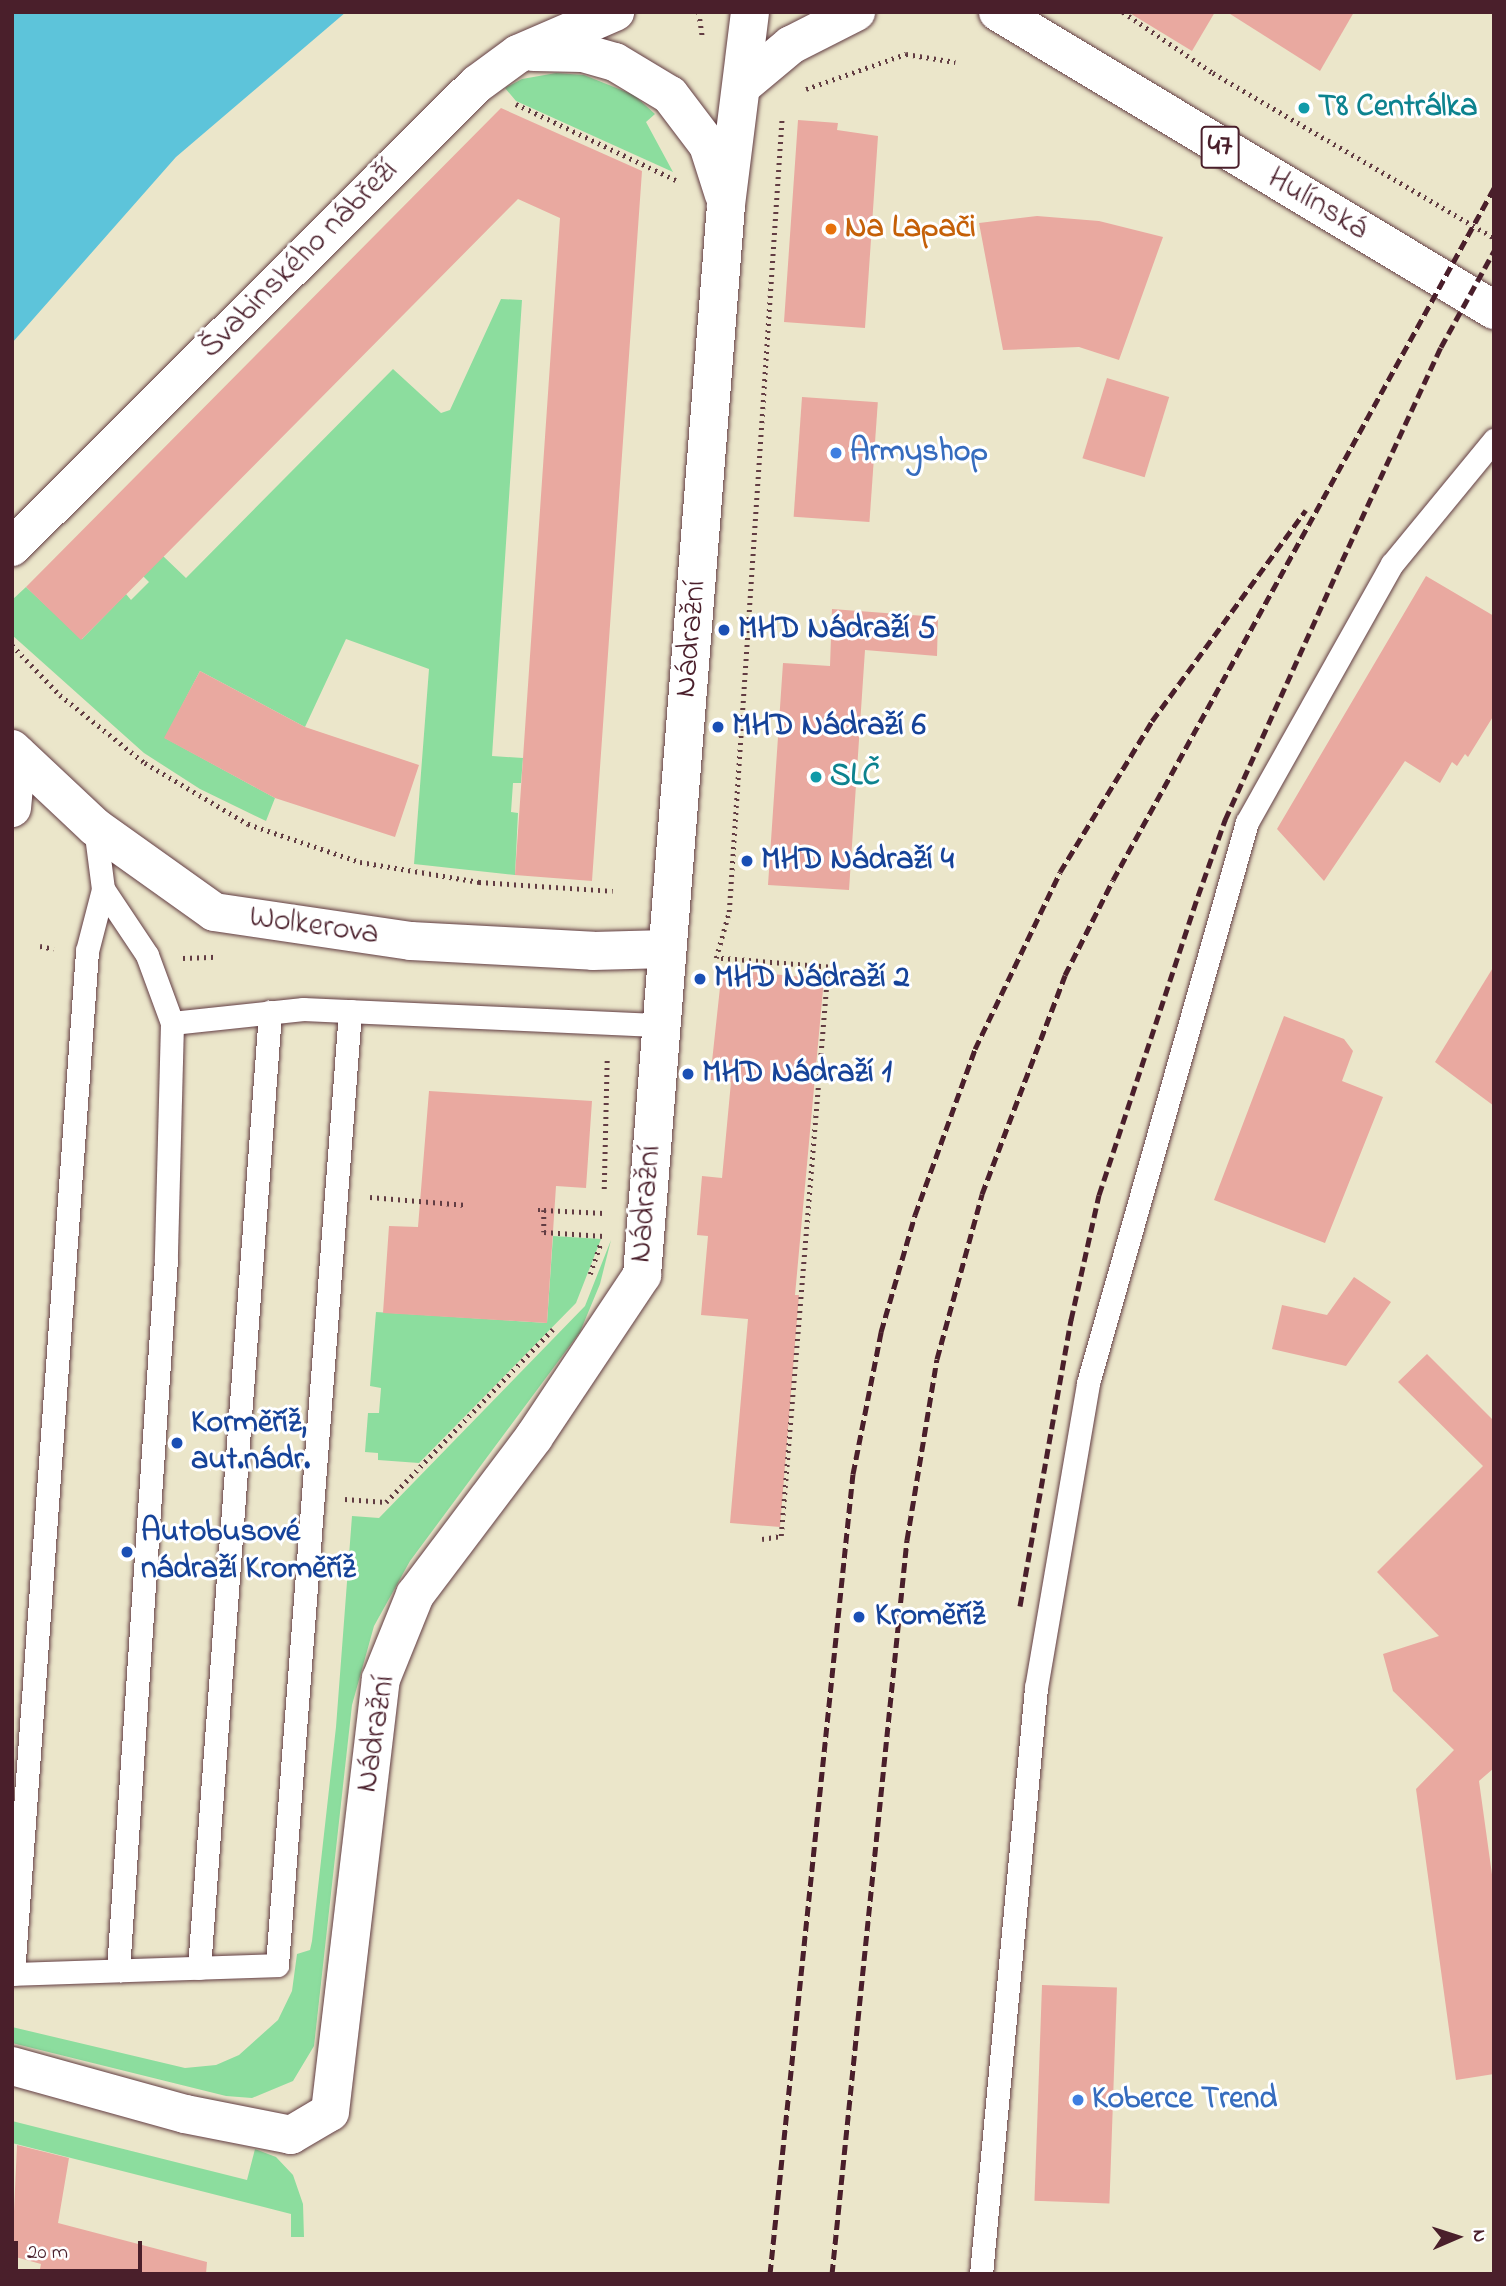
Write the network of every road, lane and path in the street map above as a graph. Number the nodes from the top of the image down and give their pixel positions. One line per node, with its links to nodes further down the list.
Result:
1 (615, 12): 6 (street, Švabinského nábřeží)
2 (750, 12): 8 (street, Nádražní)
3 (856, 12): 8 (street)
4 (998, 12): 15 (street, Hulínská / 47)
5 (1123, 12): 14 (path)
6 (518, 54): 13 (street); 17 (street, Švabinského nábřeží)
7 (955, 62): 9 (path)
8 (742, 86): 13 (street, Nádražní)
9 (795, 93)
10 (509, 101): 12 (path)
11 (782, 111): 39 (path)
12 (683, 184)
13 (726, 205): 26 (street, Nádražní)
14 (1494, 238)
15 (1494, 310)
16 (1494, 440): 44 (lane)
17 (12, 547)
18 (12, 645): 23 (path)
19 (14, 752): 20 (street); 21 (street, Wolkerova)
20 (12, 808)
21 (96, 827): 22 (lane); 26 (street, Wolkerova)
22 (103, 889): 29 (lane); 42 (lane)
23 (613, 891)
24 (40, 946): 25 (path)
25 (59, 949)
26 (667, 950): 30 (street, Nádražní)
27 (350, 1011): 28 (lane); 30 (lane); 40 (lane)
28 (270, 1012): 29 (lane); 40 (lane)
29 (172, 1023): 41 (lane)
30 (662, 1025): 43 (street, Nádražní)
31 (607, 1060): 34 (path)
32 (362, 1197): 33 (path)
33 (467, 1205)
34 (604, 1213): 35 (path); 35 (path)
35 (604, 1236): 36 (path)
36 (588, 1280)
37 (561, 1322): 38 (path)
38 (339, 1499)
39 (762, 1539)
40 (199, 1968): 41 (lane)
41 (118, 1970): 42 (lane)
42 (13, 1974)
43 (12, 2066)
44 (981, 2274)

